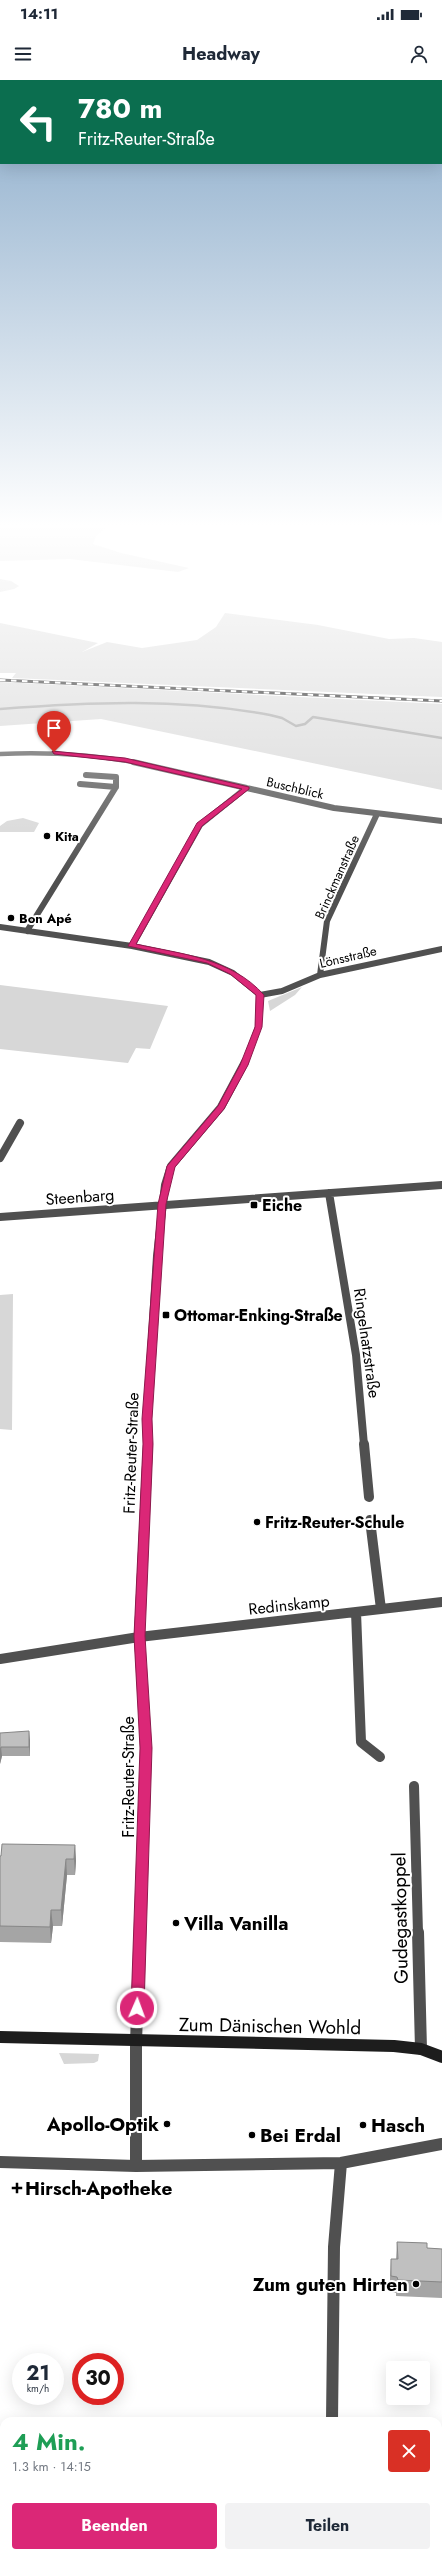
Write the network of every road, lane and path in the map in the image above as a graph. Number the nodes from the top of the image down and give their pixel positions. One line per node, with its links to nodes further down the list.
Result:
1 (0, 754): 5 (street, Buschblick)
2 (86, 775): 4 (street)
3 (80, 784): 4 (street)
4 (116, 787): 9 (street)
5 (246, 788): 6 (street, Buschblick); 10 (street)
6 (377, 814): 7 (street, Buschblick); 12 (street, Brinckmanstraße)
7 (442, 821)
8 (0, 927): 9 (street)
9 (27, 931): 10 (street)
10 (132, 946): 13 (street)
11 (442, 949): 12 (street, Lönsstraße)
12 (320, 975): 13 (street, Lönsstraße)
13 (260, 995): 18 (street, Fritz-Reuter-Straße)
14 (20, 1123): 15 (street)
15 (0, 1158)
16 (442, 1185): 17 (street)
17 (329, 1193): 18 (street); 20 (street, Ringelnatzstraße)
18 (162, 1204): 19 (street, Steenbarg); 25 (street, Fritz-Reuter-Straße)
19 (0, 1217)
20 (369, 1497)
21 (370, 1520): 23 (street)
22 (442, 1602): 23 (street, Redinskamp)
23 (381, 1609): 24 (street, Redinskamp)
24 (356, 1612): 25 (street, Redinskamp); 27 (street)
25 (139, 1636): 26 (street, Redinskamp); 30 (street, Fritz-Reuter-Straße)
26 (0, 1659)
27 (380, 1757)
28 (414, 1786): 31 (street, Gudegastkoppel)
29 (0, 2037): 30 (street, Zum Dänischen Wohld)
30 (136, 2042): 31 (street, Zum Dänischen Wohld); 36 (street, Fritz-Reuter-Straße)
31 (421, 2049): 32 (street, Zum Dänischen Wohld)
32 (442, 2057)
33 (442, 2144): 35 (street)
34 (0, 2162): 36 (street)
35 (342, 2163): 36 (street); 37 (street)
36 (136, 2166)
37 (332, 2417)

